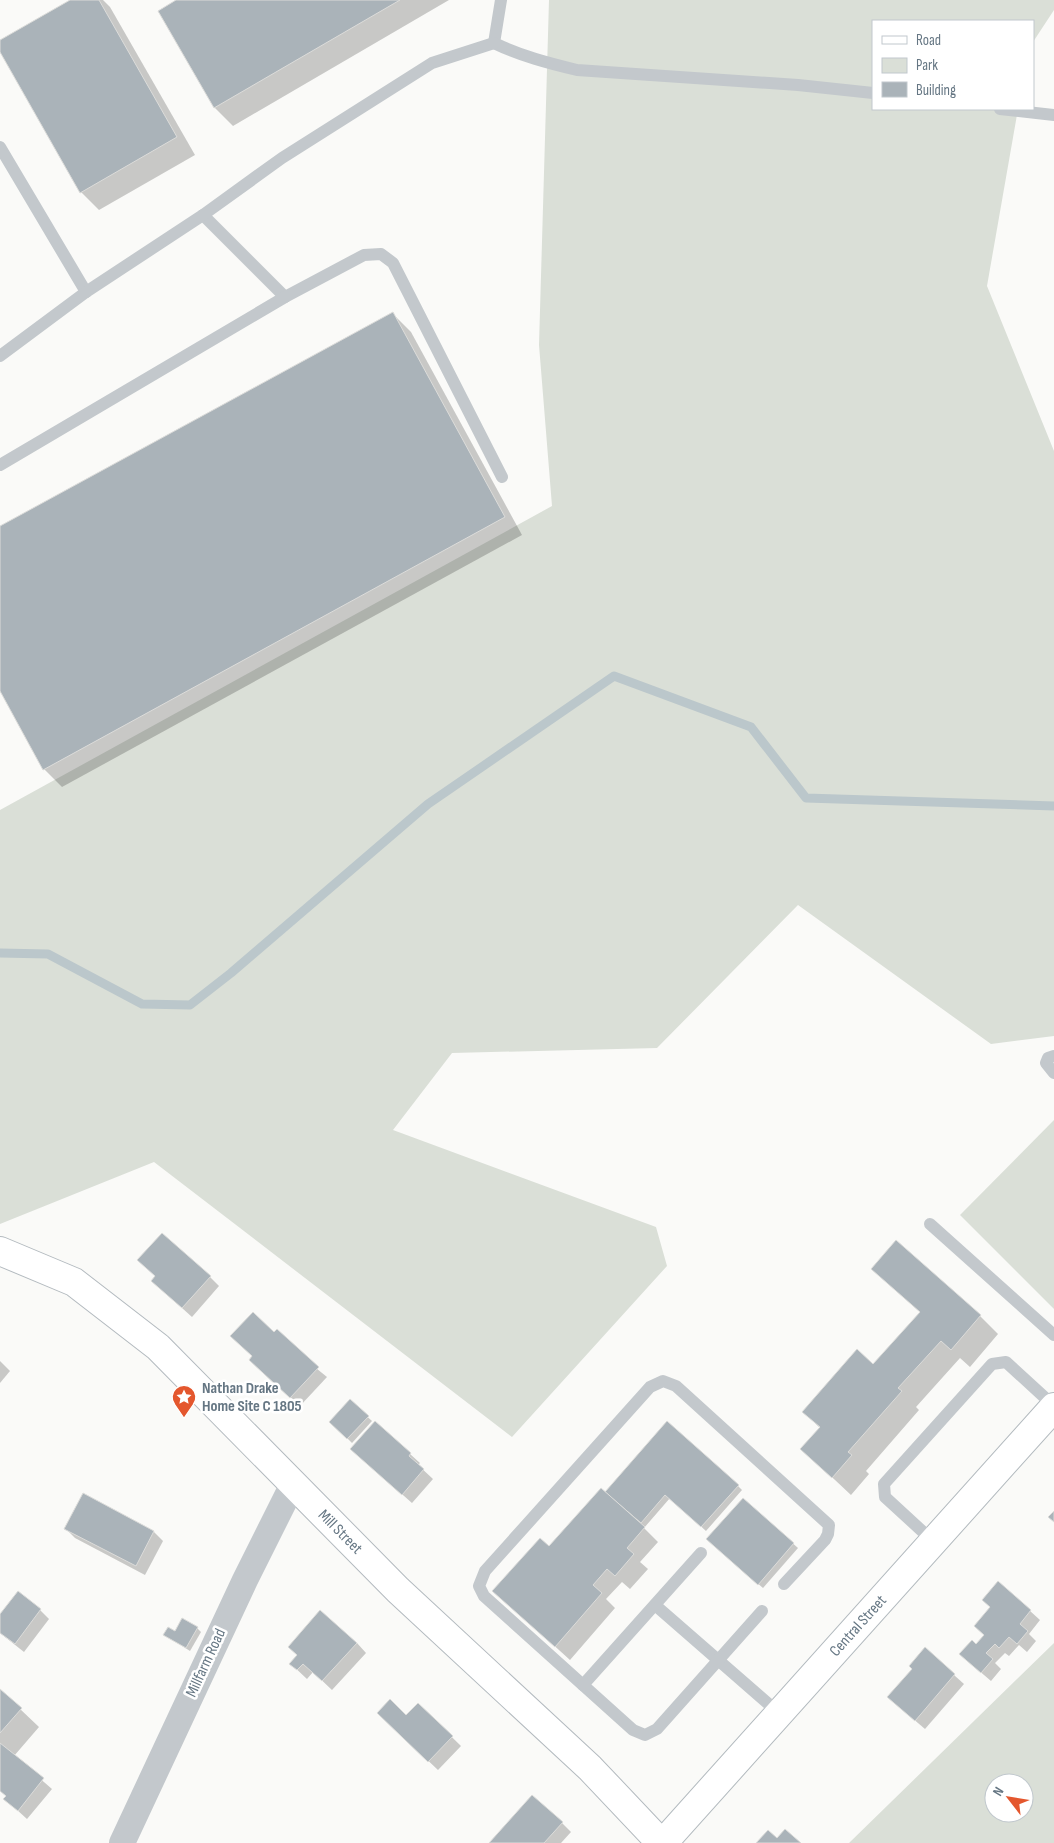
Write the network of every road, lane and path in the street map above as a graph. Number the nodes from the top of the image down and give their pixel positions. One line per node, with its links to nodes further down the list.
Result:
1 (501, 0): 2 (lane)
2 (494, 43): 3 (lane); 7 (lane)
3 (872, 93)
4 (1009, 110): 5 (lane)
5 (1054, 115)
6 (0, 147): 8 (lane)
7 (203, 215): 8 (lane); 9 (lane)
8 (86, 292): 10 (lane)
9 (285, 297): 11 (lane); 12 (lane)
10 (0, 356)
11 (0, 465)
12 (502, 477)
13 (1054, 1056): 14 (lane)
14 (1054, 1073)
15 (930, 1224): 17 (lane)
16 (0, 1251): 19 (street, Mill Street)
17 (1054, 1335)
18 (1054, 1407): 20 (street, Central Street); 20 (lane)
19 (293, 1484): 28 (street, Millfarm Road); 29 (street, Mill Street)
20 (934, 1542): 27 (street, Central Street)
21 (701, 1552): 23 (lane)
22 (784, 1584): 26 (lane)
23 (655, 1605): 25 (lane); 26 (lane)
24 (762, 1611): 25 (lane)
25 (718, 1660): 26 (lane); 27 (lane)
26 (584, 1685)
27 (780, 1714): 29 (street, Central Street)
28 (122, 1843)
29 (662, 1843)

